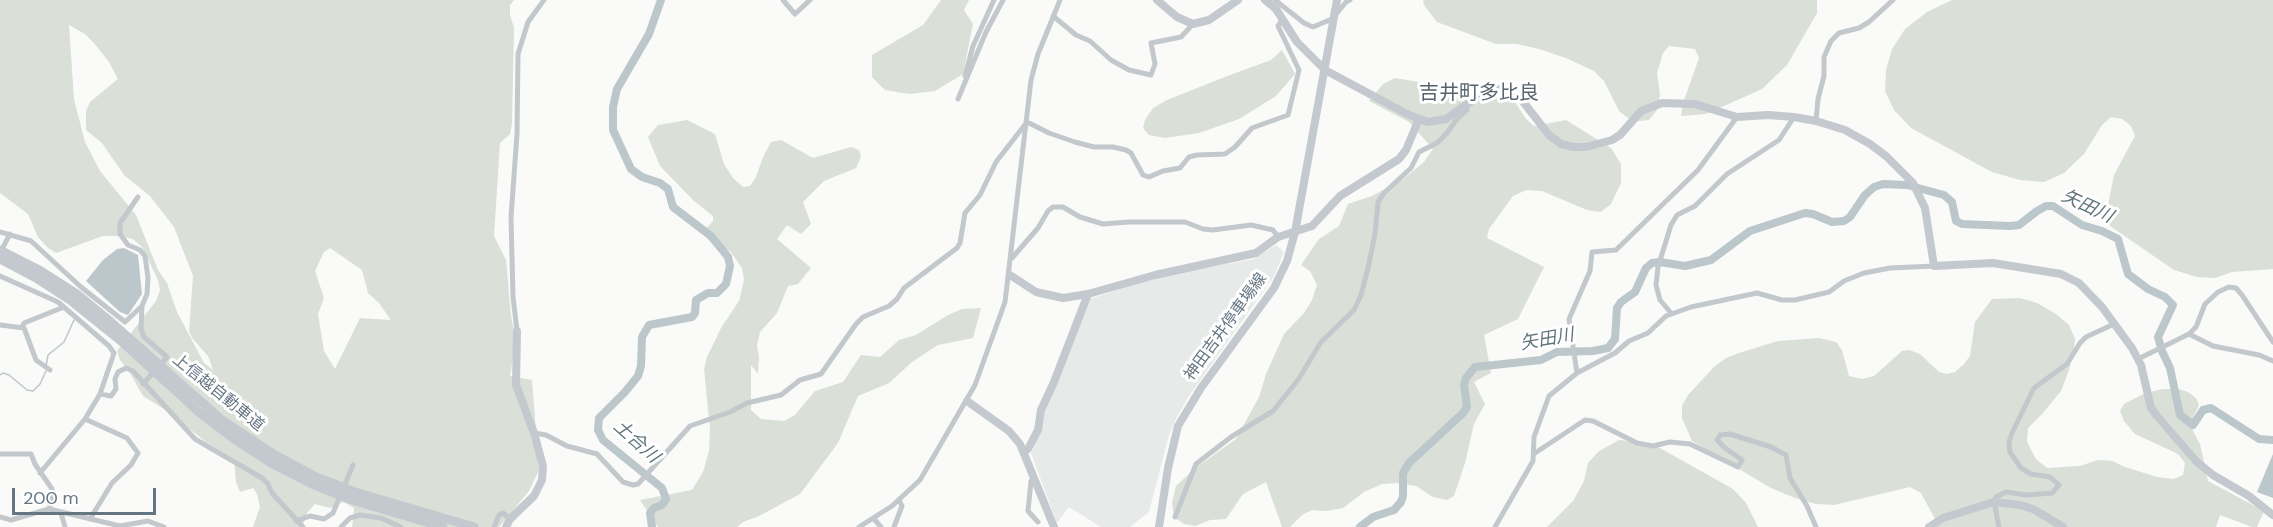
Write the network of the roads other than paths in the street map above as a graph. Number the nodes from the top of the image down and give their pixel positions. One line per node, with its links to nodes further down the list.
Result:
1 (544, 0): 45 (street)
2 (783, 0): 3 (street)
3 (810, 0)
4 (994, 0): 19 (street)
5 (1002, 0): 19 (street)
6 (1051, 0): 14 (street)
7 (1156, 0): 17 (main road)
8 (1238, 0): 17 (main road)
9 (1265, 0): 16 (main road)
10 (1275, 0): 12 (street)
11 (1337, 0): 18 (main road, 神田吉井停車場線)
12 (1350, 0)
13 (1893, 0): 25 (street)
14 (1058, 3): 15 (street)
15 (1053, 16): 17 (street); 26 (street)
16 (1282, 20): 18 (main road); 26 (street)
17 (1193, 24)
18 (1325, 70): 24 (street); 29 (main road, 神田吉井停車場線)
19 (965, 84): 20 (street)
20 (958, 99)
21 (1466, 104): 22 (street); 24 (street); 69 (street)
22 (1737, 117): 23 (street); 51 (street)
23 (1794, 117): 25 (street); 41 (street)
24 (1419, 119): 29 (street)
25 (1816, 121): 35 (street)
26 (1027, 122): 34 (street); 56 (street)
27 (138, 197): 39 (street)
28 (0, 232): 30 (street)
29 (1295, 232): 31 (street); 87 (main road, 神田吉井停車場線)
30 (10, 234): 32 (street); 39 (street)
31 (1278, 237): 34 (street); 38 (street)
32 (0, 252): 81 (highway, 上信越自動車道)
33 (0, 259): 80 (highway, 上信越自動車道)
34 (1011, 259): 36 (street)
35 (1934, 266): 41 (street); 42 (street)
36 (1010, 275): 38 (street); 54 (street)
37 (0, 276): 40 (street)
38 (1088, 294): 57 (street)
39 (142, 306): 52 (street)
40 (64, 307): 44 (street); 53 (street)
41 (1671, 313): 51 (street)
42 (2114, 324): 48 (street); 64 (street)
43 (0, 325): 44 (street)
44 (22, 327): 50 (street)
45 (517, 331): 56 (street)
46 (2189, 334): 47 (street); 48 (street); 49 (street)
47 (2273, 342)
48 (2138, 359): 67 (street)
49 (2273, 361)
50 (50, 370)
51 (1577, 373): 58 (street)
52 (143, 384): 53 (street); 72 (street)
53 (100, 394): 55 (street)
54 (967, 401): 57 (street); 63 (street)
55 (85, 419): 61 (street); 70 (street)
56 (534, 433): 74 (street)
57 (1025, 451): 62 (street)
58 (1535, 453): 88 (street); 89 (street)
59 (0, 454): 61 (street)
60 (353, 465): 72 (street)
61 (40, 472): 65 (street)
62 (1035, 479): 73 (street); 86 (street)
63 (899, 500): 71 (street); 85 (street)
64 (1994, 502): 90 (street); 91 (street); 92 (street)
65 (48, 509): 66 (street); 68 (street)
66 (61, 513): 70 (street); 75 (street)
67 (2273, 515)
68 (0, 517)
69 (1175, 517)
70 (90, 519): 76 (street)
71 (874, 519): 83 (street); 84 (street)
72 (296, 521): 77 (street)
73 (1038, 522)
74 (508, 523): 82 (street)
75 (64, 527)
76 (164, 527)
77 (303, 527)
78 (341, 527): 79 (street)
79 (401, 527)
80 (443, 527)
81 (474, 527)
82 (494, 527)
83 (859, 527)
84 (880, 527)
85 (894, 527)
86 (1054, 527)
87 (1159, 527)
88 (1495, 527)
89 (1816, 527)
90 (1929, 527)
91 (1999, 527)
92 (2063, 527)

